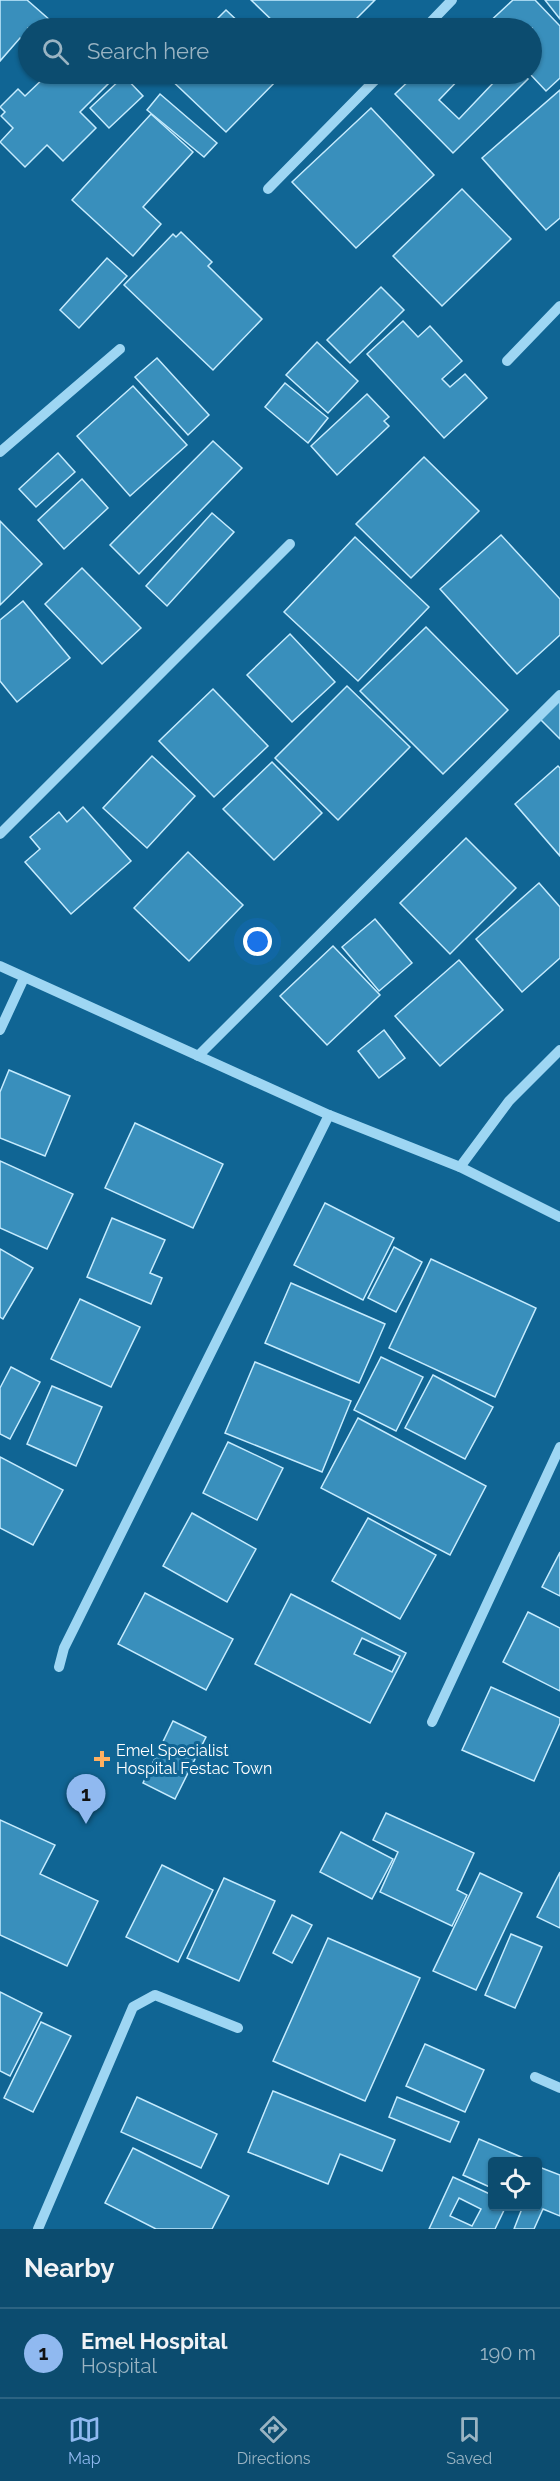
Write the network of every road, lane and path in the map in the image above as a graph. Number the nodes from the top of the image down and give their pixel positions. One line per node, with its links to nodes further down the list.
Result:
1 (452, 0): 2 (street)
2 (435, 18)
3 (371, 84): 4 (street)
4 (268, 189)
5 (560, 306): 7 (street)
6 (120, 349): 8 (street)
7 (507, 361)
8 (0, 452)
9 (290, 544): 11 (street)
10 (560, 694): 16 (street)
11 (0, 834)
12 (0, 966): 13 (street)
13 (24, 978): 14 (street); 16 (street)
14 (0, 1030)
15 (560, 1050): 18 (street)
16 (198, 1056): 17 (street)
17 (329, 1115): 18 (street); 21 (street)
18 (460, 1167): 19 (street)
19 (560, 1217)
20 (560, 1447): 22 (street)
21 (59, 1667)
22 (432, 1722)
23 (238, 2028): 26 (street)
24 (535, 2077): 25 (street)
25 (560, 2088)
26 (38, 2229)

